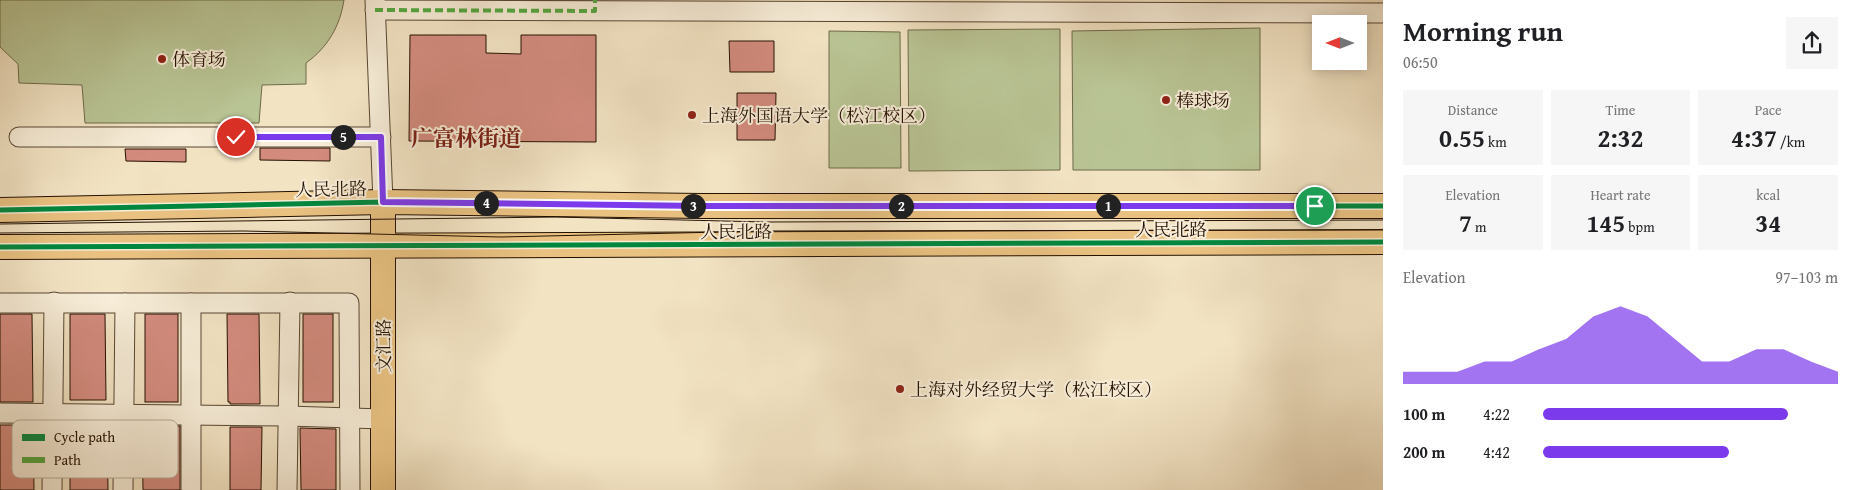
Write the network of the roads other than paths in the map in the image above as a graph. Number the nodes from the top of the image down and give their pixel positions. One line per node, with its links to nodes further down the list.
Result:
1 (375, 5): 2 (street); 8 (street)
2 (595, 6): 3 (street)
3 (775, 6): 4 (street)
4 (962, 6): 5 (street)
5 (1231, 6): 6 (street)
6 (1383, 13)
7 (19, 137): 8 (street)
8 (381, 137): 9 (street)
9 (383, 202): 10 (main road, 人民北路); 11 (main road, 人民北路); 14 (main road, 文汇路)
10 (1383, 206)
11 (0, 210)
12 (1383, 242): 14 (main road, 人民北路)
13 (0, 247): 14 (main road, 人民北路)
14 (382, 247): 26 (main road, 文汇路)
15 (54, 302): 17 (street); 18 (street); 21 (street)
16 (290, 302): 19 (street); 24 (street); 25 (street)
17 (0, 303)
18 (125, 303): 19 (street); 22 (street)
19 (191, 303): 23 (street)
20 (0, 413): 21 (street)
21 (53, 414): 22 (street); 27 (street)
22 (124, 414): 23 (street); 28 (street)
23 (191, 414): 24 (street); 29 (street)
24 (288, 416): 25 (street); 30 (street)
25 (348, 417): 26 (street); 31 (street)
26 (383, 419): 32 (main road, 文汇路)
27 (53, 420)
28 (124, 420)
29 (191, 490)
30 (288, 490)
31 (350, 490)
32 (383, 490)

